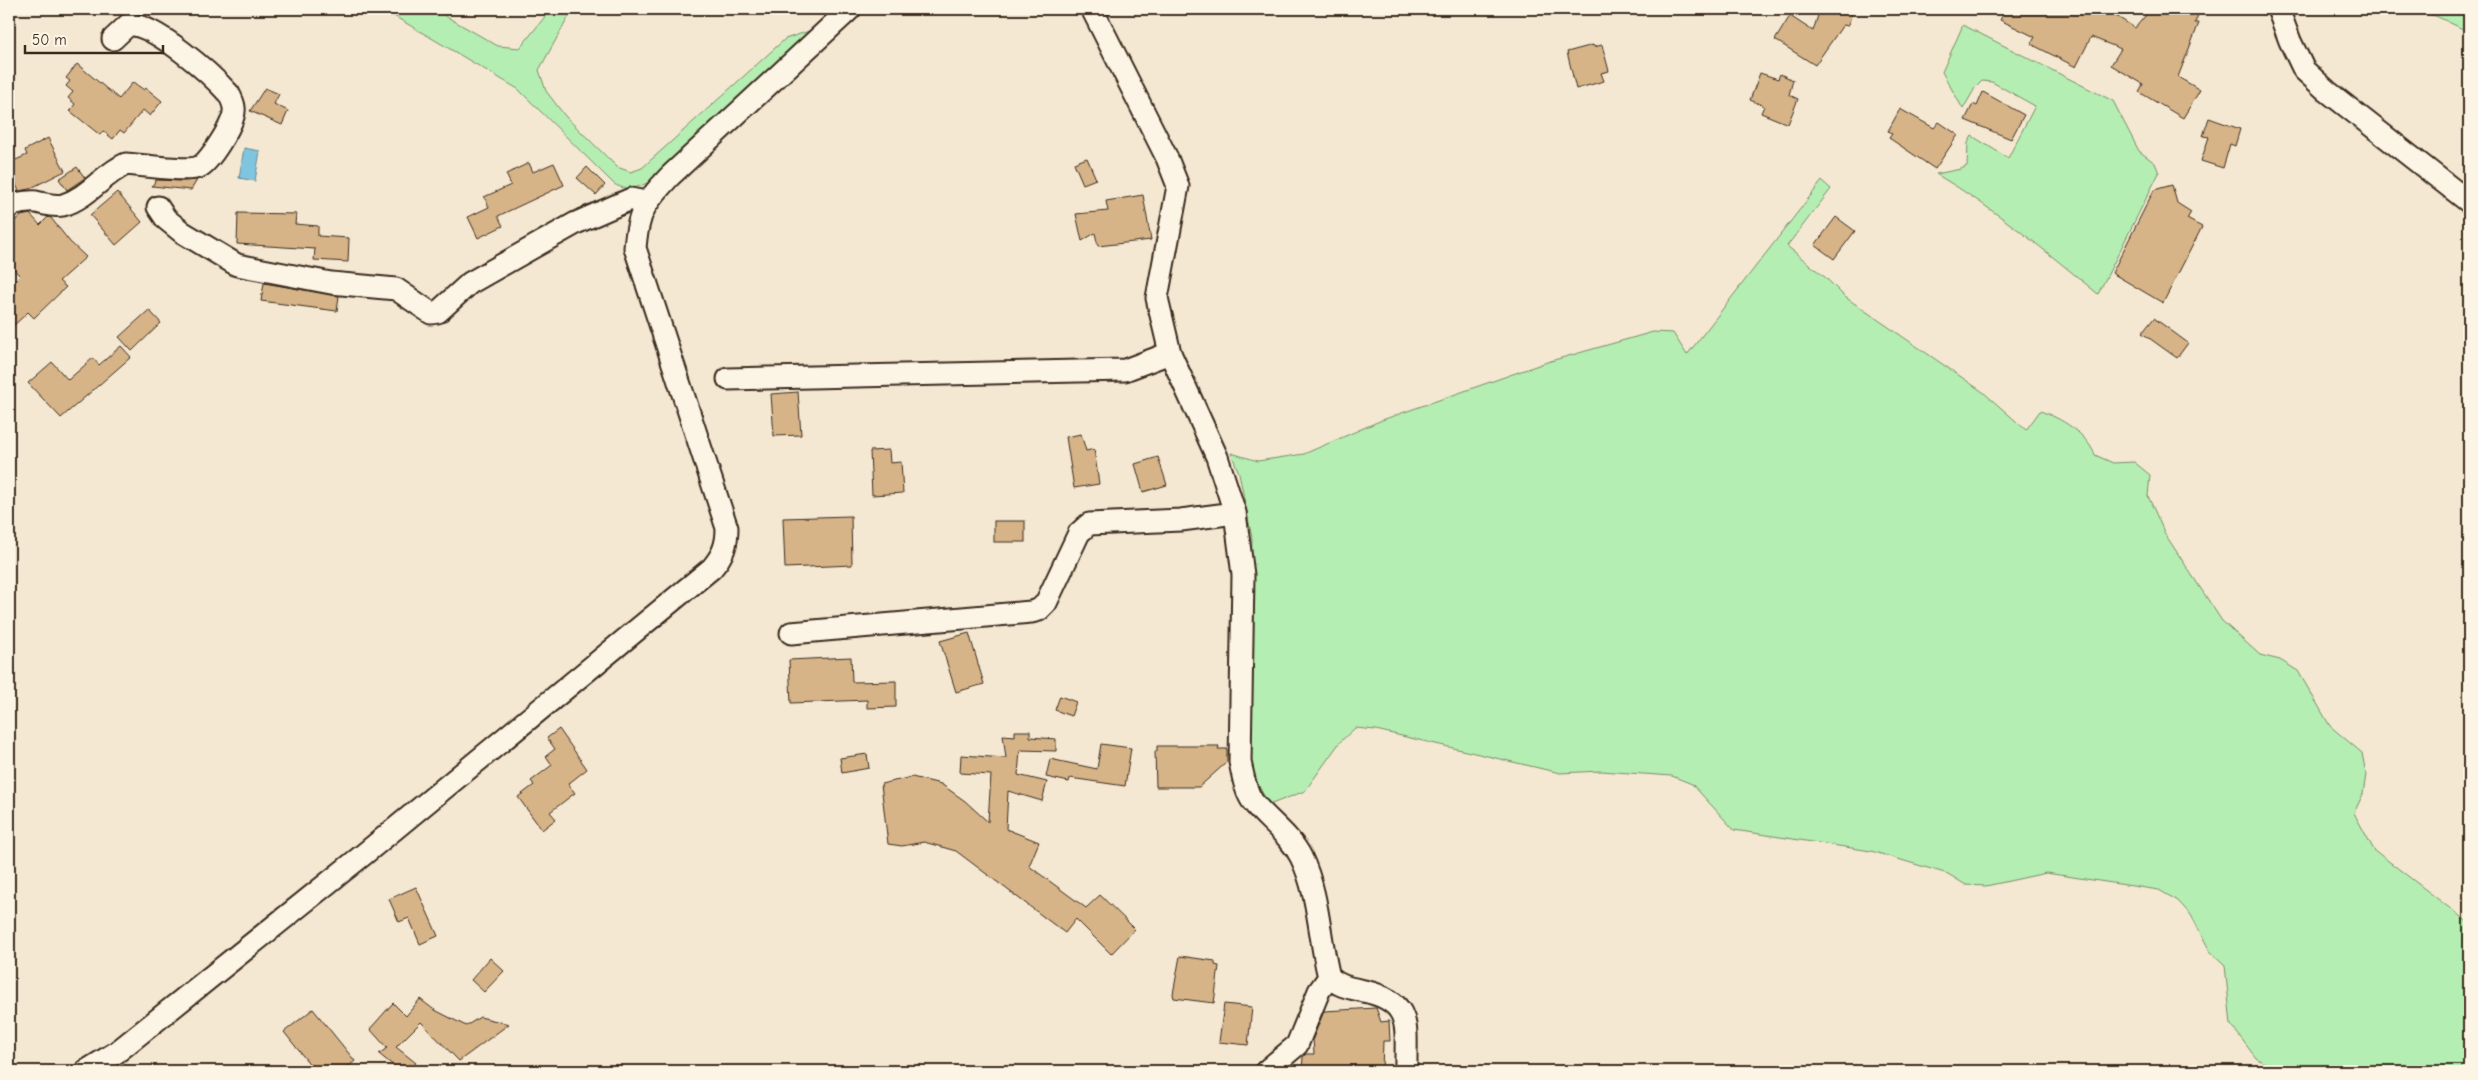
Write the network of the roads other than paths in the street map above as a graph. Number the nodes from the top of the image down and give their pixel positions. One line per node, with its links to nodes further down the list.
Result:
1 (850, 9): 5 (street)
2 (1092, 9): 9 (street)
3 (2278, 9): 6 (street)
4 (113, 39): 7 (street)
5 (646, 202): 8 (street); 14 (street)
6 (2469, 202)
7 (9, 205)
8 (158, 207)
9 (1170, 353): 10 (street); 11 (street)
10 (728, 379)
11 (1235, 513): 12 (street); 13 (street)
12 (791, 633)
13 (1329, 977): 15 (street); 16 (street)
14 (86, 1071)
15 (1266, 1071)
16 (1406, 1071)

